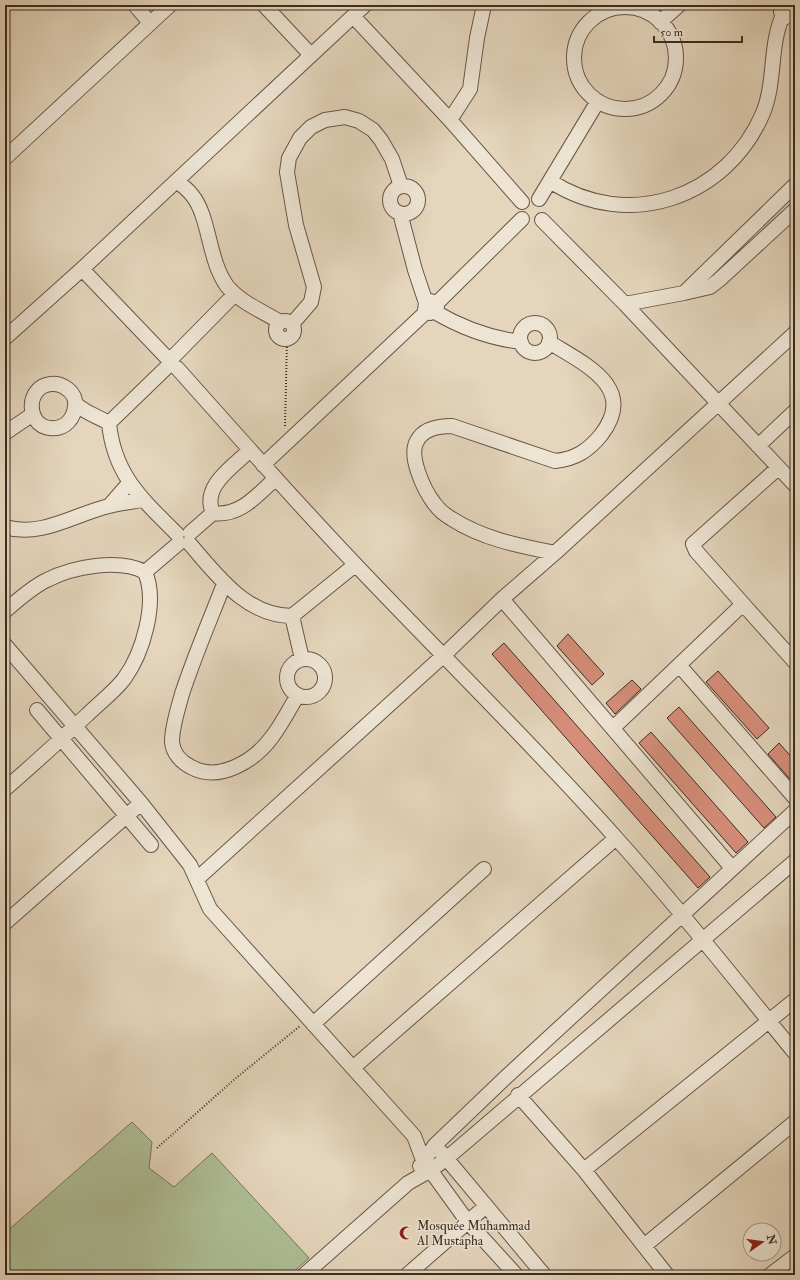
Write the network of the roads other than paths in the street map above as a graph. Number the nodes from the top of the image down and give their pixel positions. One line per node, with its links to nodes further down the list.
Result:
1 (135, 5): 10 (street)
2 (170, 5): 10 (street)
3 (264, 5): 11 (street)
4 (366, 5): 8 (street)
5 (484, 5): 13 (street)
6 (679, 5): 9 (street)
7 (789, 8): 16 (street)
8 (353, 16): 11 (street); 13 (street)
9 (660, 22): 12 (street); 12 (street)
10 (150, 23): 14 (street)
11 (311, 55): 15 (street)
12 (598, 101): 16 (street)
13 (450, 120): 20 (street)
14 (7, 152)
15 (176, 181): 27 (street); 29 (street)
16 (550, 181): 19 (street)
17 (401, 186): 23 (street); 23 (street); 32 (street)
18 (792, 194): 21 (street)
19 (539, 199): 20 (street); 25 (street)
20 (522, 202): 24 (street)
21 (772, 208): 26 (street); 28 (street)
22 (795, 210): 26 (street)
23 (400, 213): 31 (street)
24 (522, 220): 25 (street); 31 (street)
25 (542, 220): 30 (street)
26 (784, 220): 28 (street)
27 (82, 269): 34 (street); 38 (street)
28 (684, 293): 30 (street)
29 (235, 294): 32 (street); 38 (street)
30 (625, 304): 39 (street)
31 (431, 308): 36 (street); 47 (street)
32 (286, 323): 35 (street)
33 (795, 333): 39 (street)
34 (5, 338)
35 (287, 340)
36 (521, 342): 37 (street); 37 (street)
37 (549, 342): 57 (street)
38 (171, 363): 43 (street); 46 (street)
39 (716, 403): 45 (street); 57 (street)
40 (75, 404): 42 (street); 42 (street); 43 (street)
41 (795, 411): 45 (street)
42 (33, 414): 44 (street)
43 (109, 423): 50 (street)
44 (5, 432)
45 (758, 446): 48 (street)
46 (250, 450): 47 (street); 54 (street)
47 (263, 465): 49 (street)
48 (778, 468): 51 (street); 62 (street)
49 (275, 479): 54 (street); 58 (street)
50 (130, 482): 52 (street); 53 (street)
51 (795, 485)
52 (142, 500): 53 (street); 56 (street)
53 (109, 506): 55 (street)
54 (213, 513): 56 (street)
55 (5, 527)
56 (184, 538): 59 (street); 60 (street)
57 (556, 553): 61 (street)
58 (355, 565): 64 (street); 66 (street)
59 (145, 572): 63 (street); 72 (street)
60 (224, 584): 64 (street); 70 (street)
61 (502, 599): 66 (street); 73 (street)
62 (743, 604): 68 (street); 69 (street)
63 (5, 611)
64 (292, 616): 67 (street)
65 (5, 645): 72 (street)
66 (444, 655): 80 (street); 85 (street)
67 (302, 658): 70 (street); 70 (street)
68 (795, 662)
69 (679, 664): 73 (street); 76 (street)
70 (298, 695)
71 (37, 710): 74 (street)
72 (75, 726): 74 (street); 77 (street)
73 (613, 728): 83 (street)
74 (62, 739): 75 (street); 79 (street)
75 (5, 789)
76 (795, 798)
77 (141, 803): 79 (street); 85 (street)
78 (795, 811): 83 (street)
79 (127, 817): 81 (street); 87 (street)
80 (616, 838): 86 (street); 93 (street)
81 (151, 845)
82 (795, 860): 88 (street)
83 (732, 868): 86 (street)
84 (484, 869): 90 (street)
85 (197, 879): 90 (street)
86 (682, 914): 88 (street); 97 (street)
87 (5, 923)
88 (703, 940): 91 (street); 94 (street)
89 (795, 1000): 91 (street)
90 (311, 1022): 93 (street)
91 (770, 1022): 92 (street); 100 (street)
92 (795, 1053)
93 (354, 1067): 96 (street)
94 (518, 1095): 98 (street); 100 (street)
95 (795, 1122): 103 (street)
96 (414, 1136): 97 (street); 99 (street)
97 (435, 1145): 98 (street); 99 (street)
98 (447, 1158): 99 (street); 101 (street)
99 (427, 1165): 102 (street); 105 (street)
100 (584, 1170): 103 (street)
101 (486, 1206): 102 (street); 108 (street)
102 (467, 1221): 106 (street); 107 (street)
103 (644, 1246): 109 (street)
104 (795, 1256): 110 (street)
105 (304, 1275)
106 (408, 1275)
107 (516, 1275)
108 (544, 1275)
109 (667, 1275)
110 (770, 1275)

